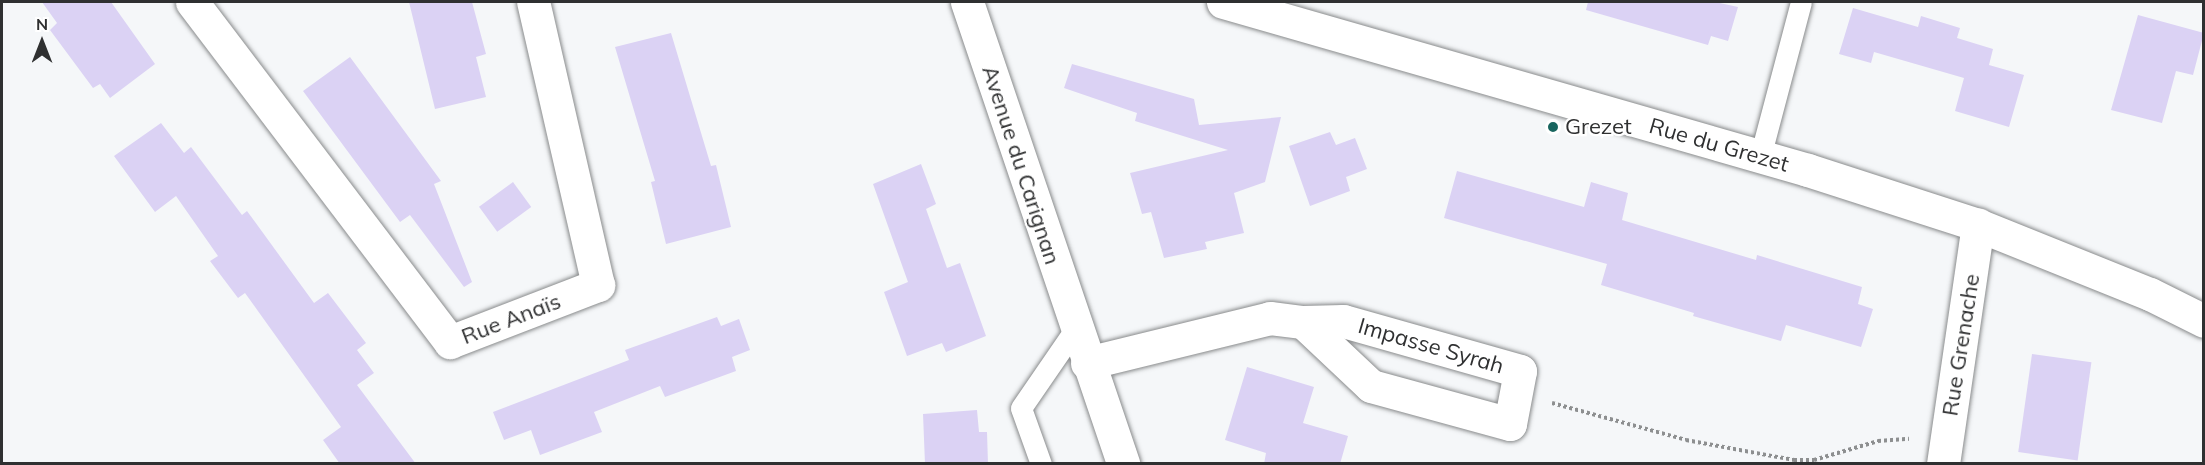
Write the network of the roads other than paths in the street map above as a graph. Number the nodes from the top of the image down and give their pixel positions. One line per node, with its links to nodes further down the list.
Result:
1 (192, 2): 2 (street, Rue Anaïs)
2 (533, 2)
3 (967, 2): 10 (street, Avenue du Carignan)
4 (1223, 2): 6 (street, Rue du Grezet)
5 (1801, 2): 6 (lane)
6 (1760, 156): 7 (street, Rue du Grezet)
7 (1978, 225): 8 (street, Rue du Grezet); 12 (street, Rue Grenache)
8 (2204, 321)
9 (1303, 322): 9 (street, Impasse Syrah); 11 (street, Impasse Syrah)
10 (1076, 328): 11 (street, Avenue du Carignan); 13 (lane)
11 (1087, 363): 14 (street, Avenue du Carignan)
12 (1945, 450)
13 (1041, 464)
14 (1123, 464)

